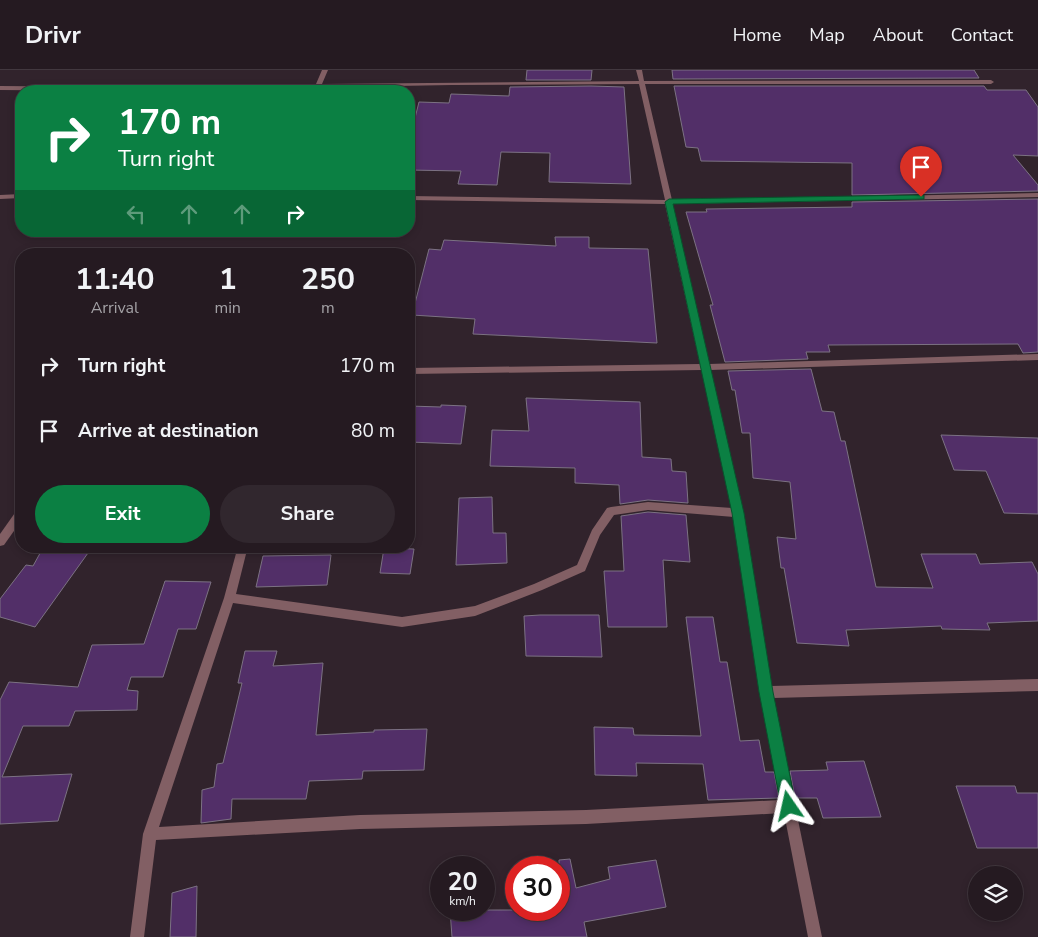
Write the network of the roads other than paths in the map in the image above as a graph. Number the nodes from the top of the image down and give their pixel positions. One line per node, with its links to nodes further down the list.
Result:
1 (325, 70): 5 (street)
2 (640, 70): 4 (street)
3 (991, 82): 4 (street)
4 (641, 83): 5 (street); 13 (street)
5 (319, 84): 6 (street)
6 (281, 85)
7 (0, 88): 8 (street)
8 (15, 88)
9 (1038, 195): 13 (street)
10 (0, 196): 11 (street)
11 (15, 196)
12 (415, 198): 13 (street)
13 (669, 202): 15 (street)
14 (1038, 357): 15 (street)
15 (706, 367): 16 (street); 17 (street)
16 (415, 371)
17 (738, 513): 21 (street); 23 (street)
18 (15, 521): 19 (street)
19 (0, 542)
20 (241, 553): 21 (street)
21 (229, 598): 25 (street)
22 (1038, 685): 23 (street)
23 (766, 692): 24 (street)
24 (789, 806): 25 (street); 27 (street)
25 (150, 834): 26 (street)
26 (137, 937)
27 (815, 937)

